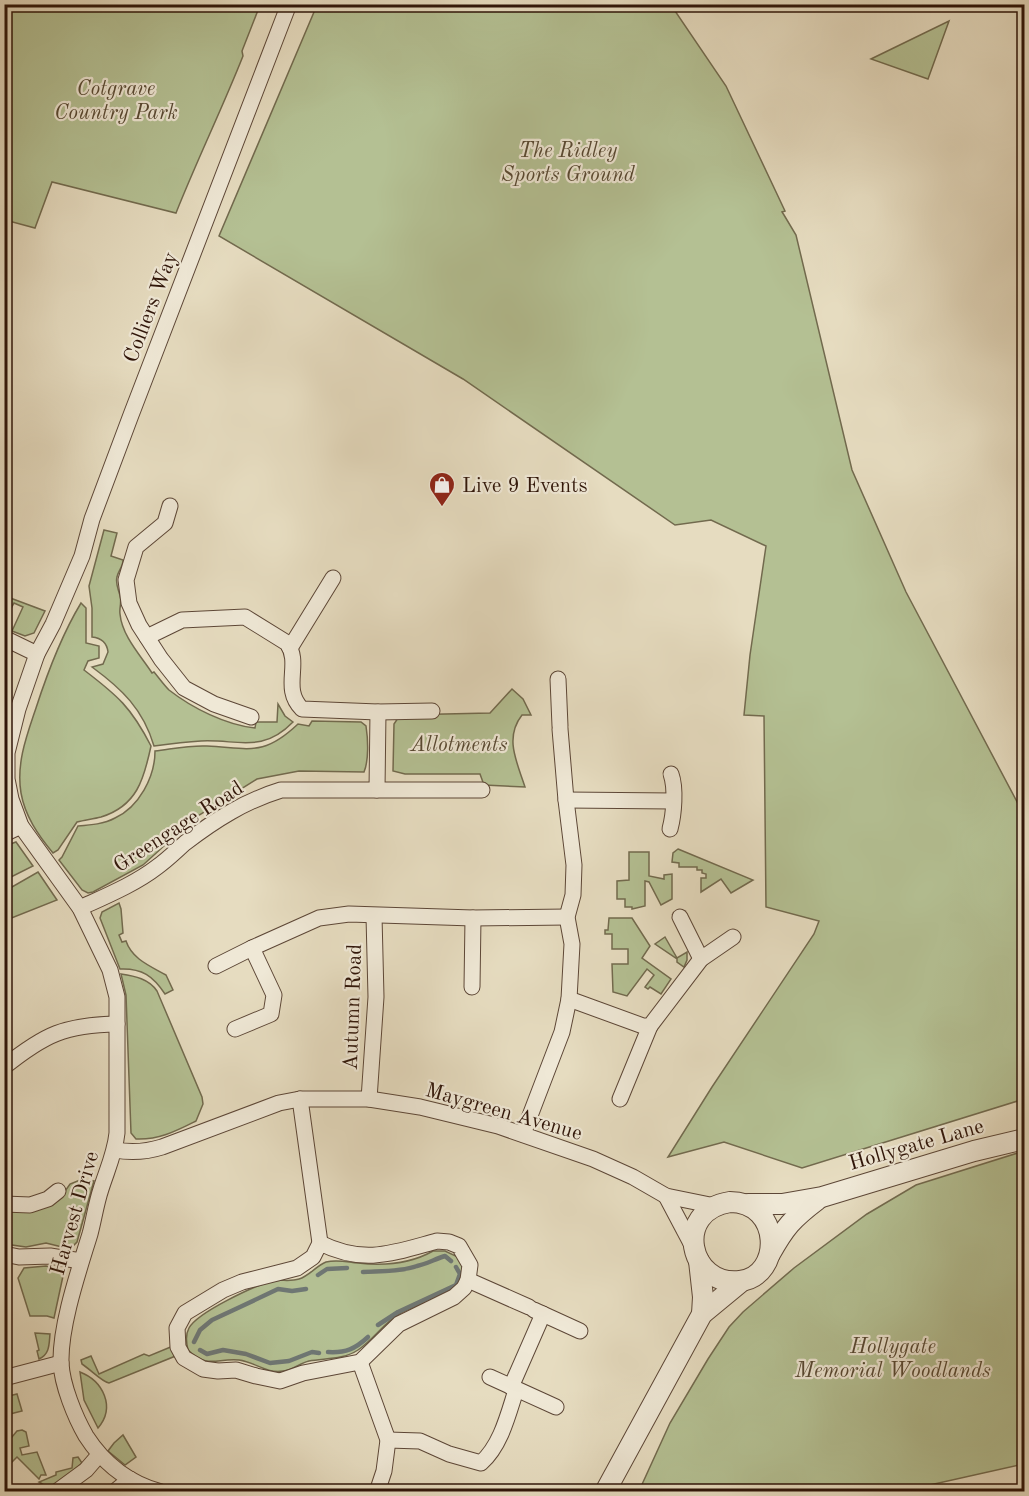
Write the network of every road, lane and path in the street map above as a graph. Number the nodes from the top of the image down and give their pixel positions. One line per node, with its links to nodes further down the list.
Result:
1 (289, 4): 7 (street, Colliers Way)
2 (170, 506): 4 (street)
3 (333, 578): 6 (street)
4 (143, 631): 6 (street); 11 (street)
5 (4, 638): 7 (street)
6 (291, 648): 10 (street)
7 (37, 654): 17 (street, Colliers Way)
8 (558, 679): 15 (street)
9 (432, 711): 10 (street)
10 (378, 712): 13 (street)
11 (251, 717)
12 (671, 774): 16 (street)
13 (377, 790): 14 (street, Greengage Road); 20 (street, Greengage Road)
14 (482, 790)
15 (566, 800): 16 (street); 22 (street)
16 (673, 801): 18 (street)
17 (21, 826): 19 (street); 20 (street, Harvest Drive)
18 (670, 829)
19 (4, 834)
20 (80, 908): 31 (street, Harvest Drive)
21 (374, 916): 24 (street); 26 (street); 36 (street, Autumn Road)
22 (567, 917): 24 (street); 30 (street)
23 (680, 917): 27 (street)
24 (473, 918): 29 (street)
25 (733, 937): 27 (street)
26 (252, 948): 28 (street); 33 (street)
27 (701, 959): 32 (street)
28 (216, 966)
29 (472, 987)
30 (569, 999): 32 (street); 38 (street)
31 (117, 1024): 34 (street); 40 (street, Harvest Drive)
32 (651, 1026): 37 (street)
33 (235, 1029)
34 (4, 1067)
35 (300, 1099): 36 (street, Maygreen Avenue); 40 (street, Maygreen Avenue); 47 (street)
36 (369, 1099): 38 (street, Maygreen Avenue)
37 (620, 1099)
38 (523, 1134): 42 (street, Maygreen Avenue)
39 (1024, 1139): 43 (street, Hollygate Lane)
40 (115, 1150): 51 (street, Harvest Drive)
41 (58, 1191): 44 (street)
42 (666, 1196): 46 (street, Maygreen Avenue); 49 (street)
43 (822, 1197): 45 (street, Hollygate Lane); 50 (street, Hollygate Lane)
44 (4, 1204)
45 (748, 1204): 46 (street); 50 (street)
46 (715, 1206): 49 (street)
47 (320, 1243): 52 (street); 57 (street)
48 (4, 1254): 51 (street)
49 (697, 1255): 53 (street); 55 (street)
50 (769, 1256): 53 (street)
51 (81, 1261): 58 (street, Harvest Drive)
52 (468, 1280): 54 (street); 57 (street)
53 (742, 1281): 55 (street)
54 (535, 1310): 56 (street); 61 (street)
55 (702, 1314): 70 (street)
56 (580, 1331)
57 (360, 1362): 63 (street)
58 (61, 1364): 60 (street); 64 (street, Harvest Drive)
59 (490, 1377): 61 (street)
60 (4, 1378)
61 (514, 1388): 62 (street); 63 (street)
62 (556, 1407)
63 (388, 1440): 69 (street)
64 (99, 1455): 65 (street, Harvest Drive); 66 (street)
65 (130, 1479): 67 (street); 68 (street, Harvest Drive)
66 (56, 1491)
67 (114, 1491)
68 (161, 1491)
69 (376, 1491)
70 (605, 1491)

